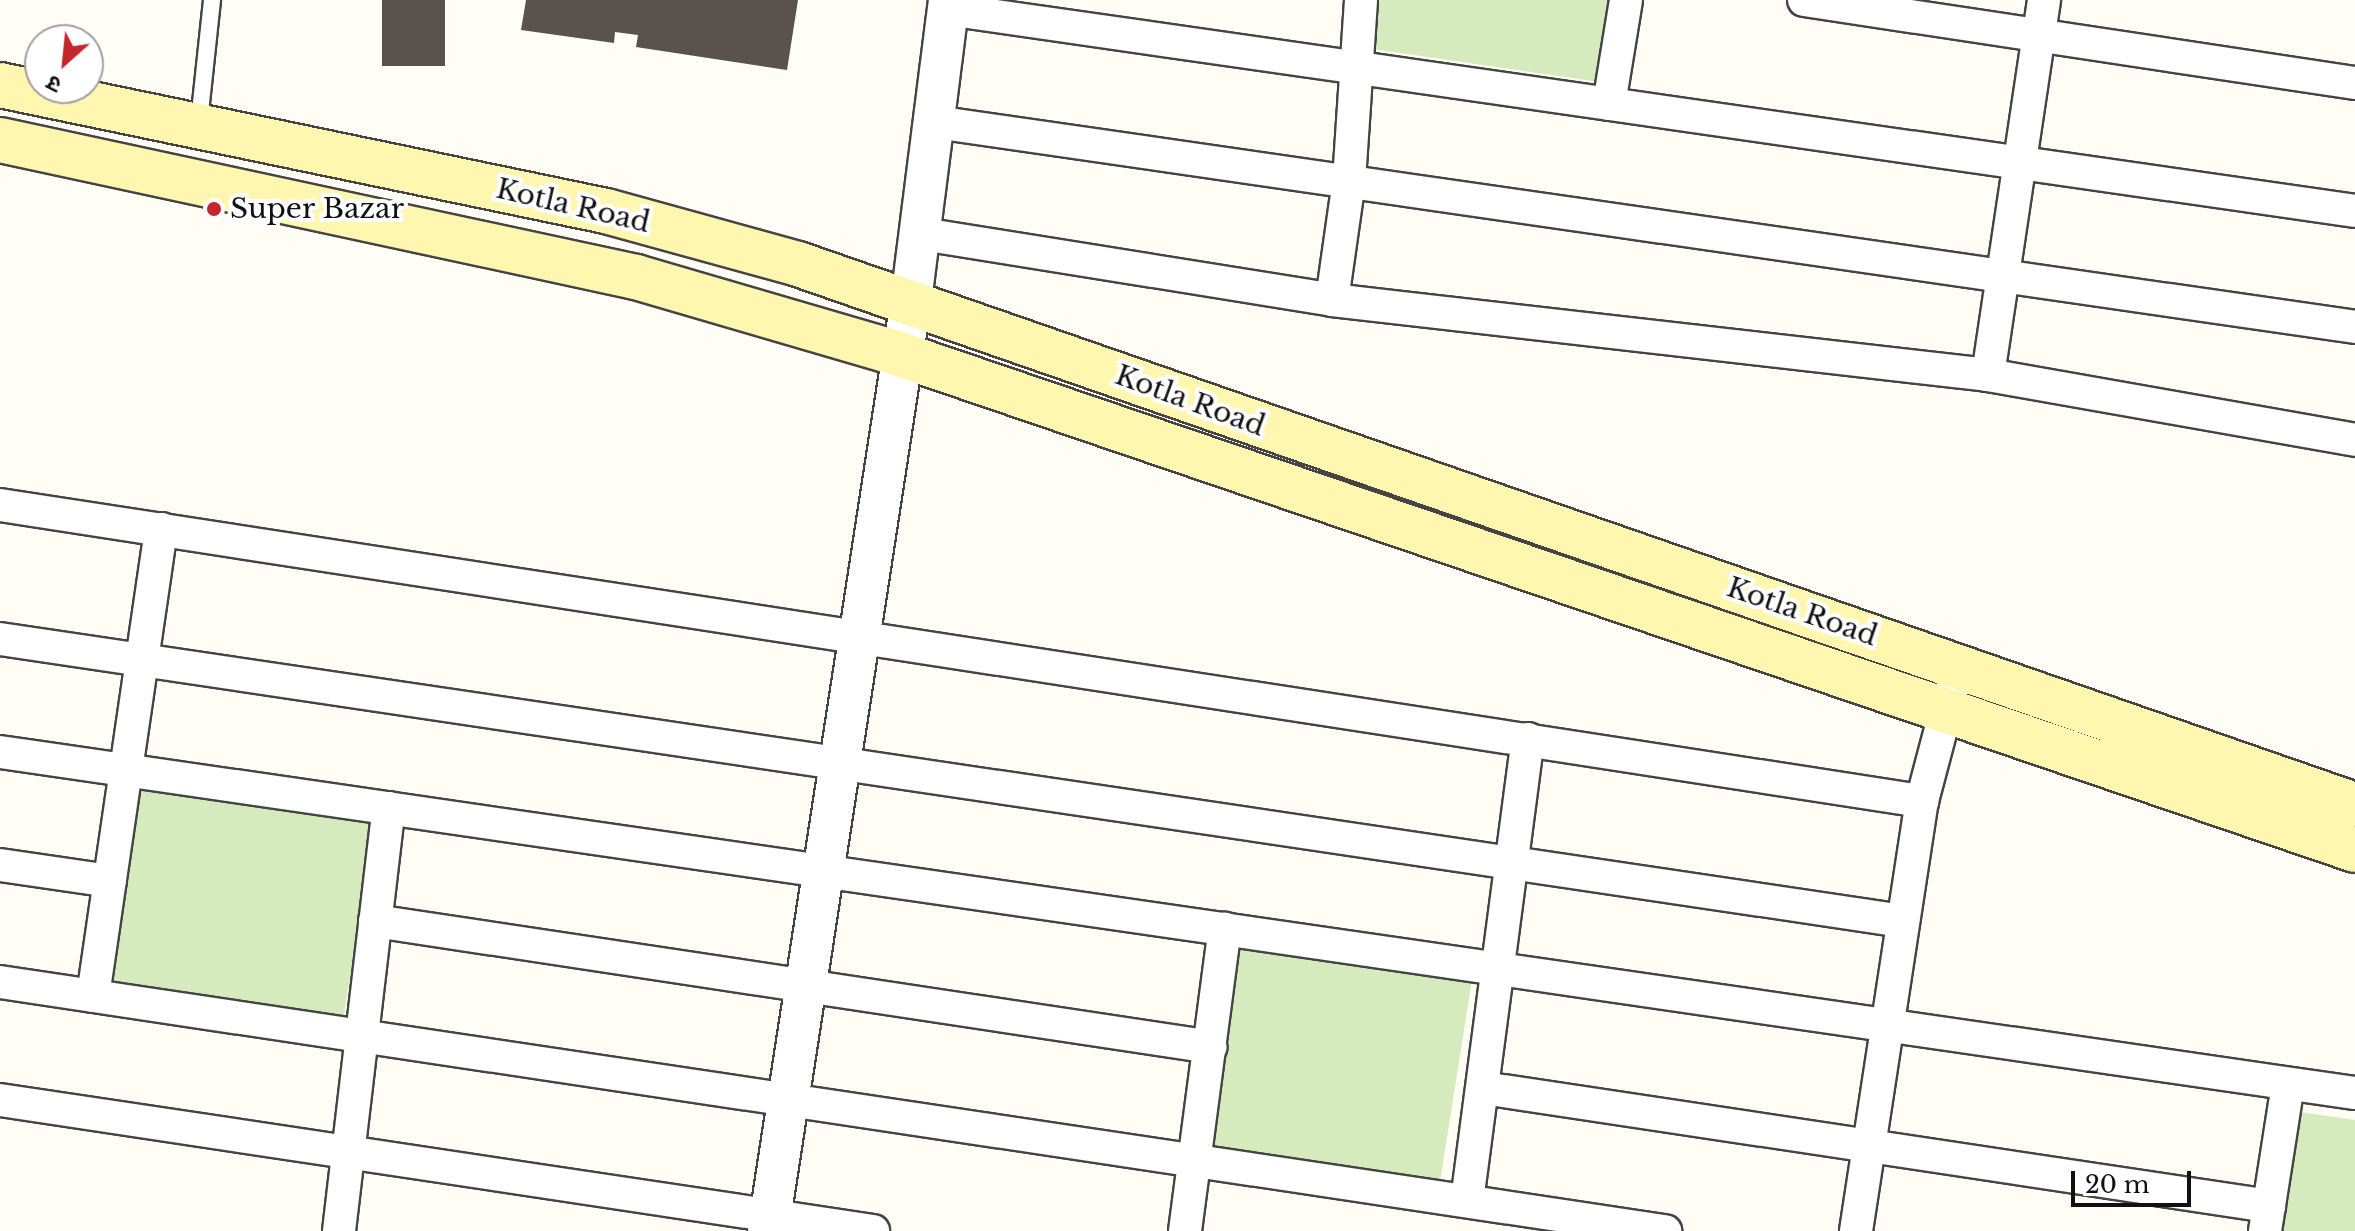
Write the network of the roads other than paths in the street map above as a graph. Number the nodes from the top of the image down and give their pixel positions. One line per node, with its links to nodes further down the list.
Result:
1 (212, 0): 11 (lane)
2 (1361, 0): 7 (street)
3 (1626, 0): 10 (street)
4 (1804, 0): 6 (street)
5 (948, 4): 7 (street); 12 (street)
6 (2042, 15): 8 (street); 14 (street)
7 (1353, 69): 10 (street); 15 (street)
8 (2355, 83)
9 (0, 85): 11 (main road, Kotla Road)
10 (1609, 104): 14 (street)
11 (199, 122): 20 (main road, Kotla Road)
12 (935, 122): 15 (street); 17 (street)
13 (0, 140): 22 (main road, Kotla Road)
14 (2020, 164): 16 (street); 18 (street)
15 (1349, 181): 18 (street); 19 (street)
16 (2355, 211)
17 (916, 233): 19 (street); 20 (street)
18 (2003, 281): 21 (street); 23 (street)
19 (1332, 300): 23 (street)
20 (911, 301): 22 (street); 30 (main road, Kotla Road)
21 (2355, 327)
22 (902, 355): 27 (street); 31 (main road, Kotla Road)
23 (1988, 375): 24 (street)
24 (2355, 440)
25 (0, 505): 26 (street)
26 (161, 529): 27 (street); 29 (street)
27 (857, 634): 32 (street); 34 (street)
28 (0, 639): 29 (street)
29 (143, 660): 34 (street); 35 (street)
30 (1958, 665): 31 (street); 37 (main road, Kotla Road)
31 (1947, 708): 36 (street); 39 (main road, Kotla Road)
32 (1528, 739): 36 (street); 40 (street)
33 (0, 752): 35 (street)
34 (838, 763): 40 (street); 42 (street)
35 (126, 770): 38 (street); 43 (street)
36 (1922, 801): 45 (street)
37 (2355, 805)
38 (389, 808): 42 (street); 44 (street)
39 (2355, 850)
40 (1512, 864): 45 (street); 47 (street)
41 (0, 865): 43 (street)
42 (821, 871): 46 (street); 49 (street)
43 (110, 881): 50 (street)
44 (375, 921): 49 (street); 52 (street)
45 (1903, 921): 51 (street)
46 (1225, 929): 47 (street); 53 (street)
47 (1499, 969): 51 (street); 55 (street)
48 (0, 982): 50 (street)
49 (804, 986): 53 (street); 58 (street)
50 (93, 996): 52 (street)
51 (1887, 1026): 54 (street); 59 (street)
52 (362, 1036): 58 (street); 60 (street)
53 (1211, 1047): 61 (street)
54 (2288, 1084): 56 (street); 63 (street)
55 (1483, 1088): 59 (street); 62 (street)
56 (2355, 1093)
57 (0, 1100): 60 (street)
58 (788, 1100): 61 (street); 64 (street)
59 (1869, 1145): 63 (street); 69 (street)
60 (348, 1152): 64 (street); 65 (street)
61 (1195, 1161): 62 (street); 67 (street)
62 (1467, 1201): 68 (street)
63 (2267, 1218)
64 (769, 1223): 66 (street)
65 (339, 1231)
66 (873, 1231)
67 (1185, 1231)
68 (1665, 1231)
69 (1856, 1231)

